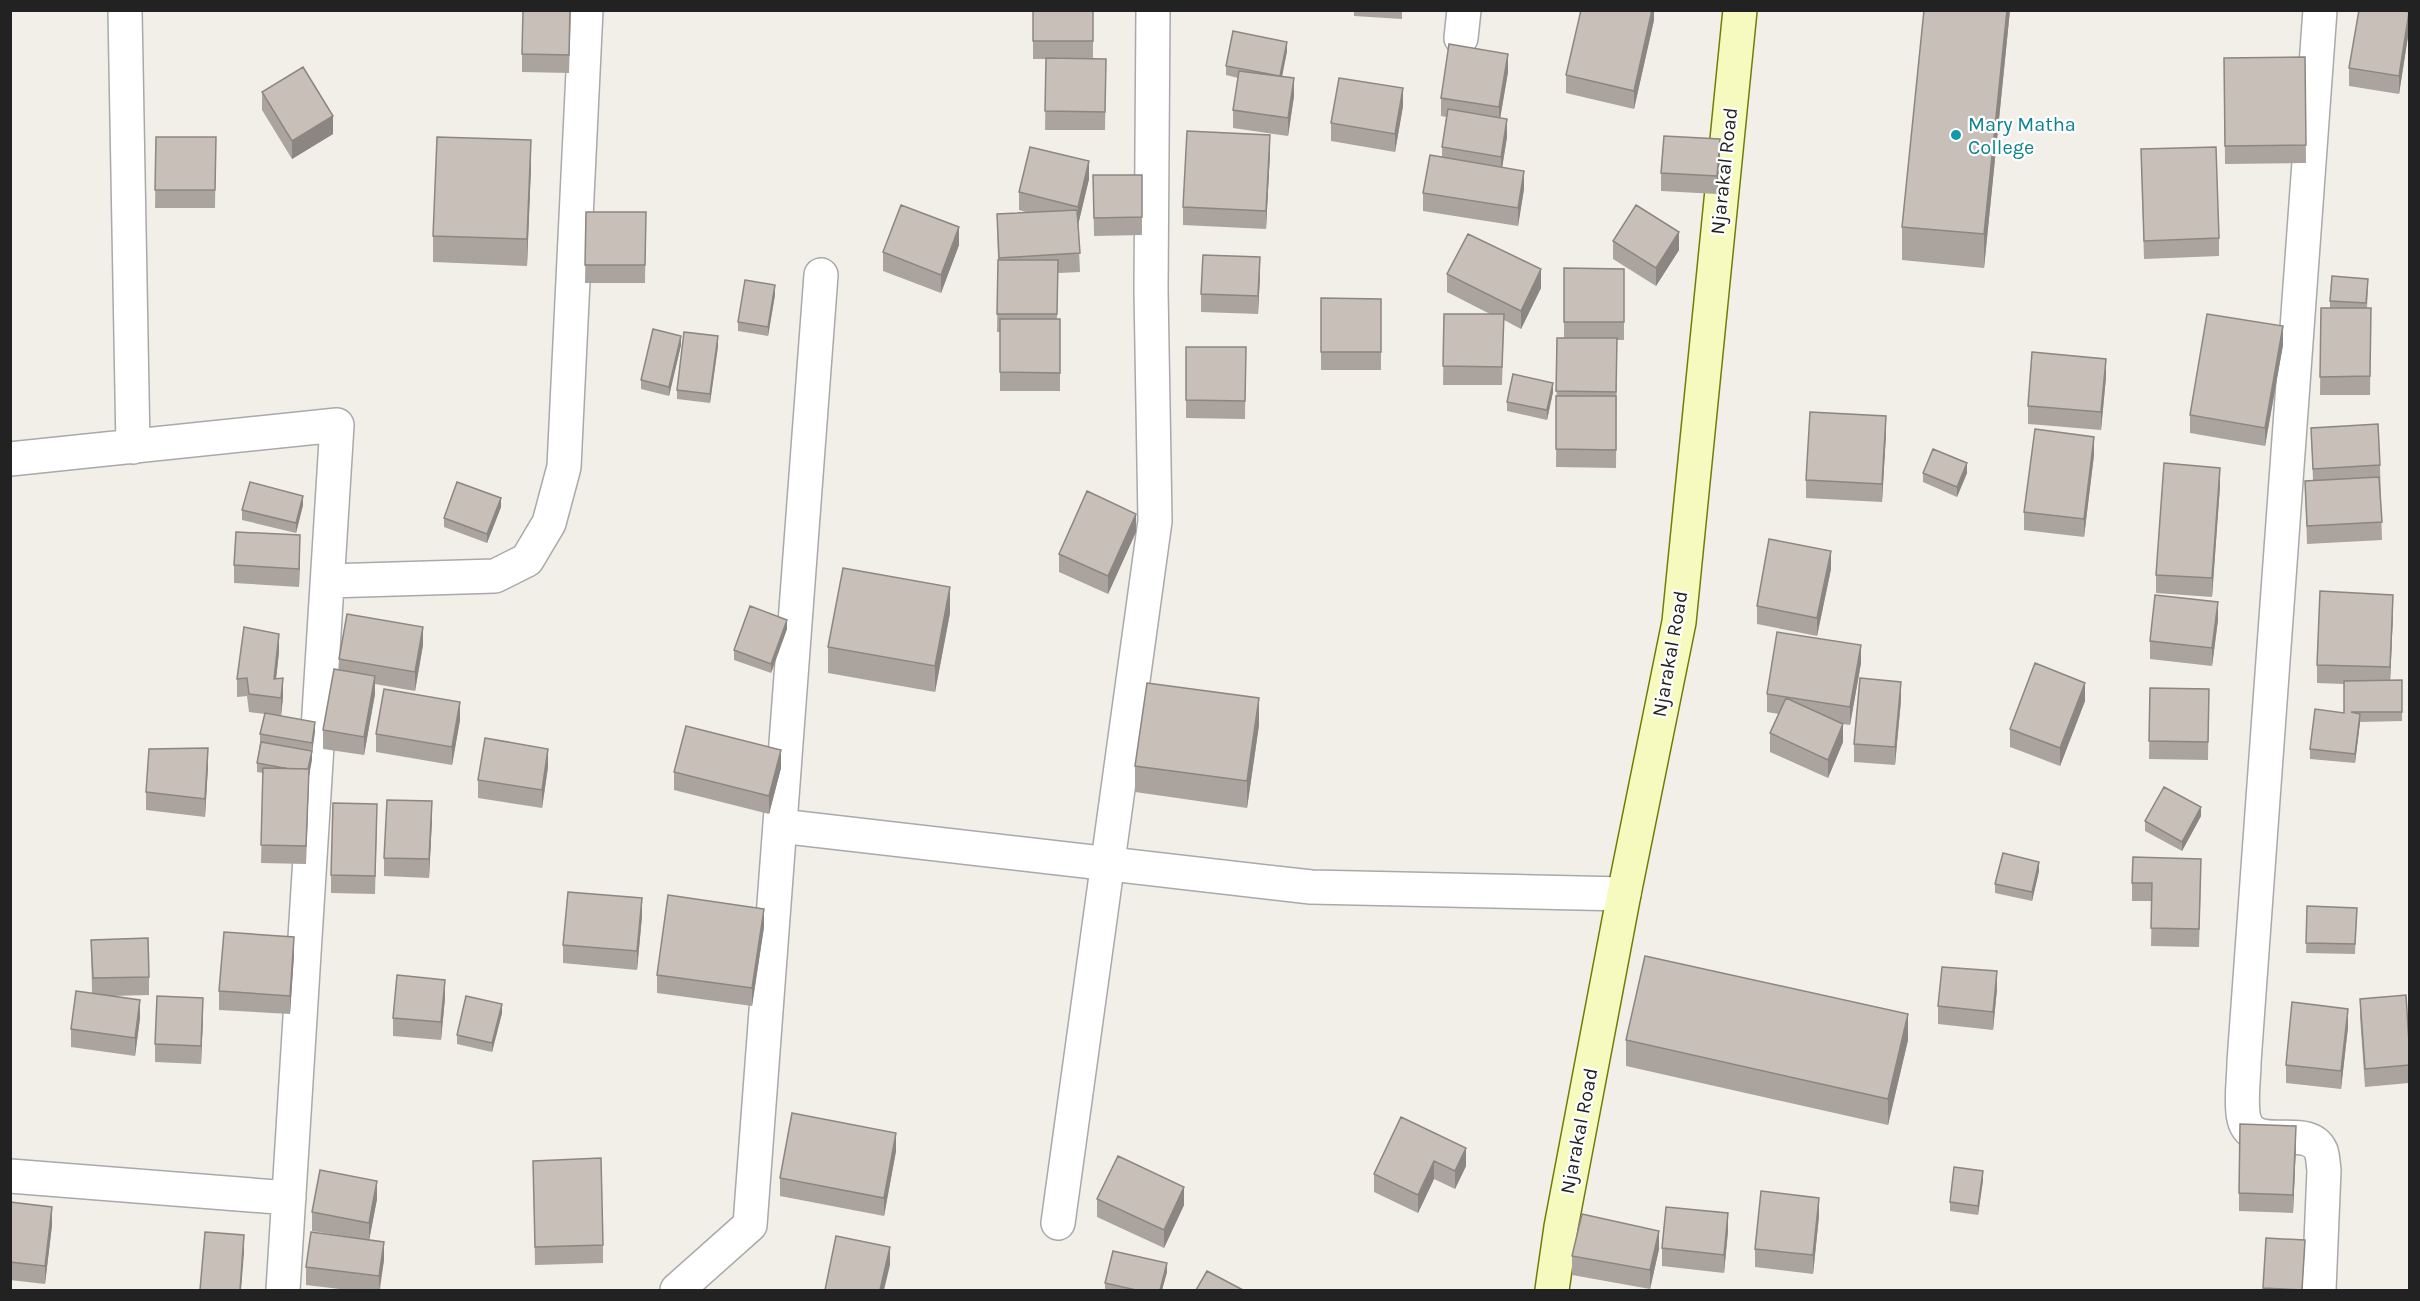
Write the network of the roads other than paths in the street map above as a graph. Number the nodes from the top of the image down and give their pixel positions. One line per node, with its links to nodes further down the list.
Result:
1 (124, 10): 7 (street)
2 (586, 10): 9 (street)
3 (1153, 10): 11 (street)
4 (1740, 10): 12 (main road, Njarakal Road)
5 (2320, 10): 19 (street)
6 (821, 274): 10 (street)
7 (133, 447): 8 (street); 9 (street)
8 (10, 459)
9 (328, 581): 14 (street)
10 (780, 826): 11 (street); 17 (street)
11 (1108, 864): 12 (street); 15 (street)
12 (1624, 894): 18 (main road, Njarakal Road)
13 (10, 1176): 14 (street)
14 (289, 1198): 16 (street)
15 (1058, 1223)
16 (283, 1290)
17 (677, 1290)
18 (1552, 1290)
19 (2319, 1290)

